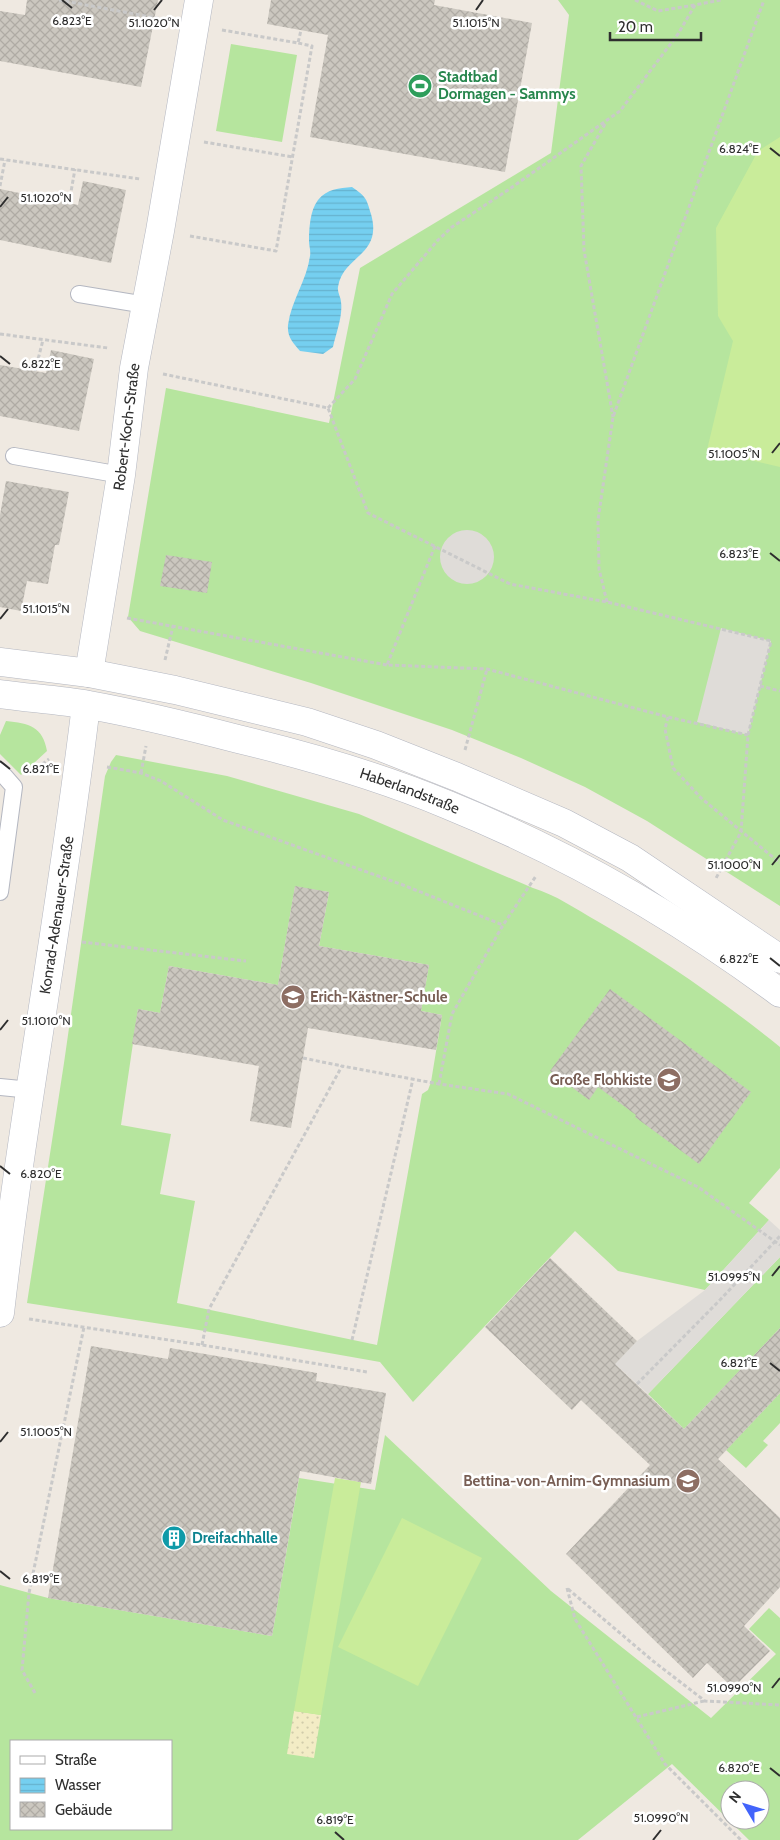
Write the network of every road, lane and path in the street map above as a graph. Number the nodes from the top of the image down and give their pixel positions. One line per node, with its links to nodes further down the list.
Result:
1 (59, 0): 6 (path)
2 (636, 0): 5 (path)
3 (721, 0): 5 (path)
4 (764, 0): 27 (path)
5 (695, 4): 10 (path)
6 (197, 13): 11 (street, Robert-Koch-Straße)
7 (301, 30): 9 (path)
8 (253, 36): 9 (path)
9 (298, 43): 12 (path)
10 (606, 122): 26 (path); 27 (path)
11 (176, 137): 12 (path); 16 (street, Robert-Koch-Straße)
12 (292, 157): 19 (path)
13 (0, 159): 14 (path)
14 (5, 160): 15 (path); 17 (path)
15 (75, 169): 16 (path); 18 (path)
16 (168, 183): 19 (street, Robert-Koch-Straße)
17 (0, 186)
18 (69, 203)
19 (160, 231): 21 (street, Robert-Koch-Straße)
20 (78, 294): 21 (lane)
21 (146, 305): 24 (street, Robert-Koch-Straße)
22 (0, 334): 23 (path)
23 (43, 340): 24 (path); 25 (path)
24 (135, 360): 26 (path); 29 (street, Robert-Koch-Straße)
25 (34, 371)
26 (328, 408): 30 (path)
27 (613, 417): 31 (path)
28 (14, 456): 29 (lane)
29 (122, 475): 32 (street, Robert-Koch-Straße)
30 (435, 546): 31 (path); 34 (path)
31 (607, 602): 37 (path)
32 (99, 613): 34 (path); 36 (street, Robert-Koch-Straße)
33 (0, 662): 36 (street, Haberlandstraße)
34 (387, 665): 35 (path)
35 (487, 669): 41 (path); 45 (path)
36 (90, 673): 40 (street, Robert-Koch-Straße); 45 (street, Haberlandstraße)
37 (760, 686): 38 (path); 42 (path)
38 (780, 691)
39 (0, 694): 40 (street, Haberlandstraße)
40 (86, 705): 43 (street, Konrad-Adenauer-Straße); 48 (street, Haberlandstraße)
41 (668, 716): 42 (path); 47 (path)
42 (748, 735): 47 (path)
43 (79, 761): 46 (path); 52 (path); 53 (street, Konrad-Adenauer-Straße)
44 (0, 771): 46 (lane)
45 (457, 777): 51 (street, Haberlandstraße)
46 (14, 786): 50 (lane)
47 (741, 832): 49 (path); 51 (path)
48 (552, 852): 52 (path); 56 (street, Haberlandstraße)
49 (780, 863)
50 (0, 892)
51 (701, 905): 54 (street, Haberlandstraße)
52 (503, 925): 60 (path)
53 (54, 939): 55 (path); 62 (street, Konrad-Adenauer-Straße)
54 (780, 959)
55 (246, 961)
56 (780, 993)
57 (303, 1058): 58 (path)
58 (342, 1066): 59 (path); 71 (path)
59 (413, 1079): 60 (path); 70 (path)
60 (438, 1084): 64 (path)
61 (0, 1087): 62 (lane)
62 (31, 1090): 66 (street, Konrad-Adenauer-Straße)
63 (780, 1236): 64 (path)
64 (776, 1241): 65 (path); 73 (path)
65 (780, 1245)
66 (2, 1272): 67 (street, Konrad-Adenauer-Straße)
67 (0, 1313)
68 (26, 1319): 69 (path)
69 (84, 1327): 71 (path); 74 (path)
70 (352, 1340)
71 (202, 1344): 72 (path)
72 (367, 1372)
73 (637, 1384)
74 (36, 1693)
75 (704, 1701): 76 (path); 77 (path); 77 (path)
76 (780, 1705)
77 (637, 1717): 78 (path)
78 (741, 1840)

